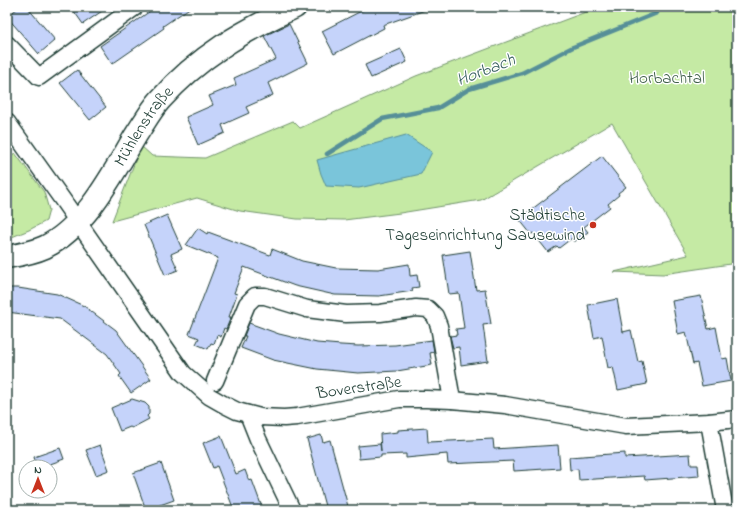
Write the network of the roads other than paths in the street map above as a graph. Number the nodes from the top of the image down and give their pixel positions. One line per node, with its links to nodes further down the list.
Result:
1 (135, 7): 3 (street)
2 (294, 7): 5 (street, Mühlenstraße)
3 (7, 44)
4 (7, 122): 5 (street, Boverstraße)
5 (78, 222): 6 (street, Mühlenstraße); 9 (street, Boverstraße)
6 (7, 257)
7 (215, 381): 8 (street)
8 (452, 400): 9 (street, Boverstraße); 11 (street, Boverstraße)
9 (248, 414): 12 (street)
10 (737, 419): 11 (street, Boverstraße)
11 (709, 422): 13 (street)
12 (292, 510)
13 (724, 510)

